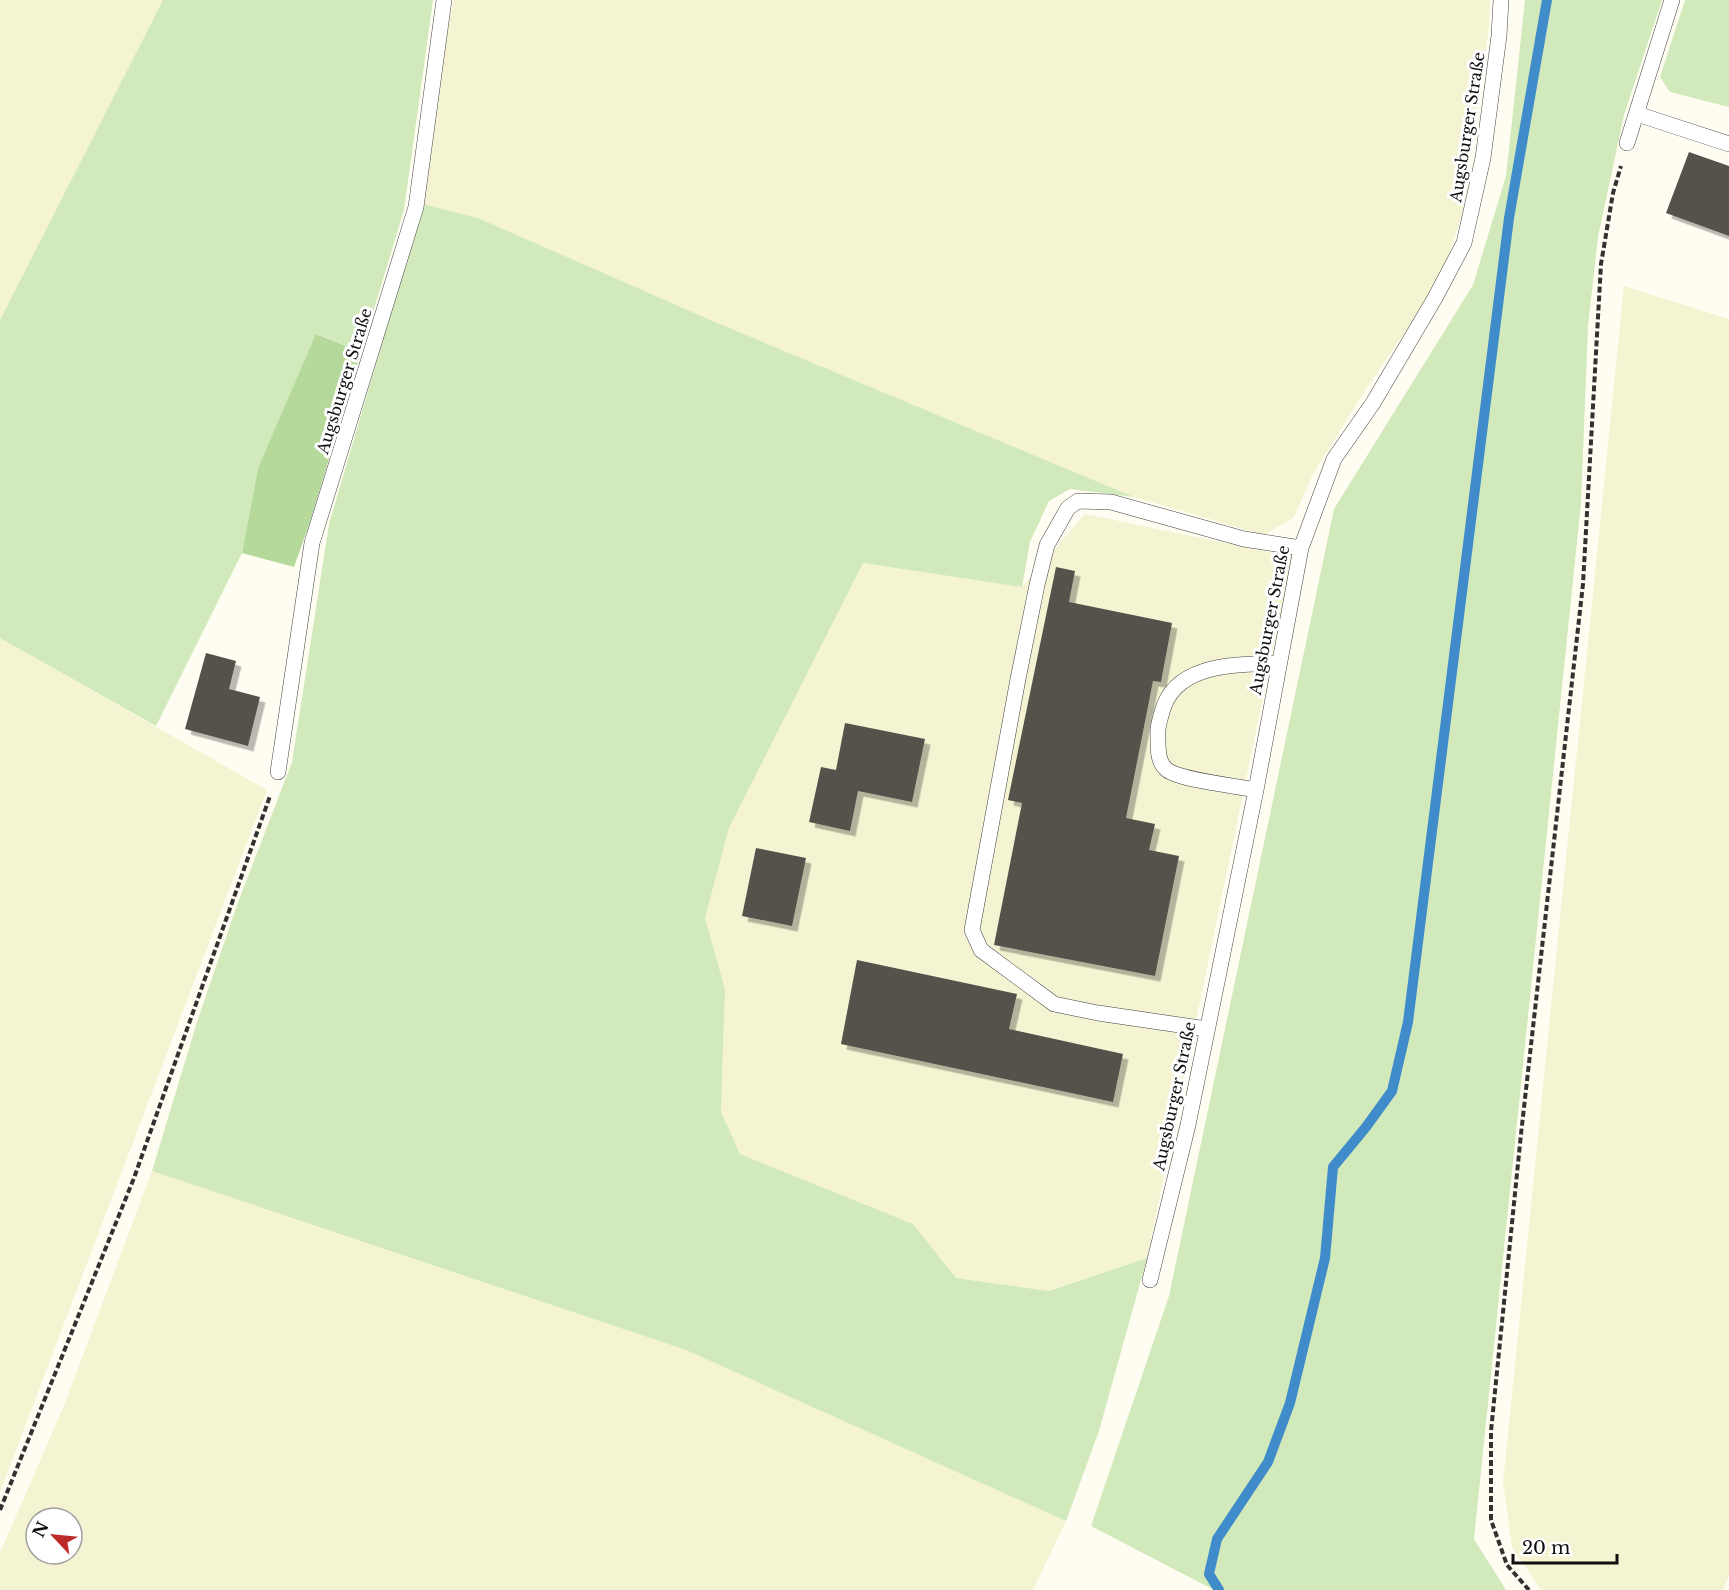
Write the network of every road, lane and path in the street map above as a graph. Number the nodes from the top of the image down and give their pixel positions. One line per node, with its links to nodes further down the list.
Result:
1 (444, 0): 9 (lane, Augsburger Straße)
2 (1501, 0): 7 (lane, Augsburger Straße)
3 (1672, 0): 4 (lane)
4 (1637, 114): 5 (lane); 6 (lane)
5 (1627, 143): 14 (path)
6 (1729, 144)
7 (1301, 548): 8 (lane, Augsburger Straße); 11 (lane)
8 (1279, 663): 10 (lane, Augsburger Straße); 10 (lane)
9 (278, 772): 13 (path)
10 (1256, 790): 11 (lane, Augsburger Straße)
11 (1207, 1029): 12 (lane, Augsburger Straße)
12 (1150, 1280)
13 (0, 1510)
14 (1529, 1590)

